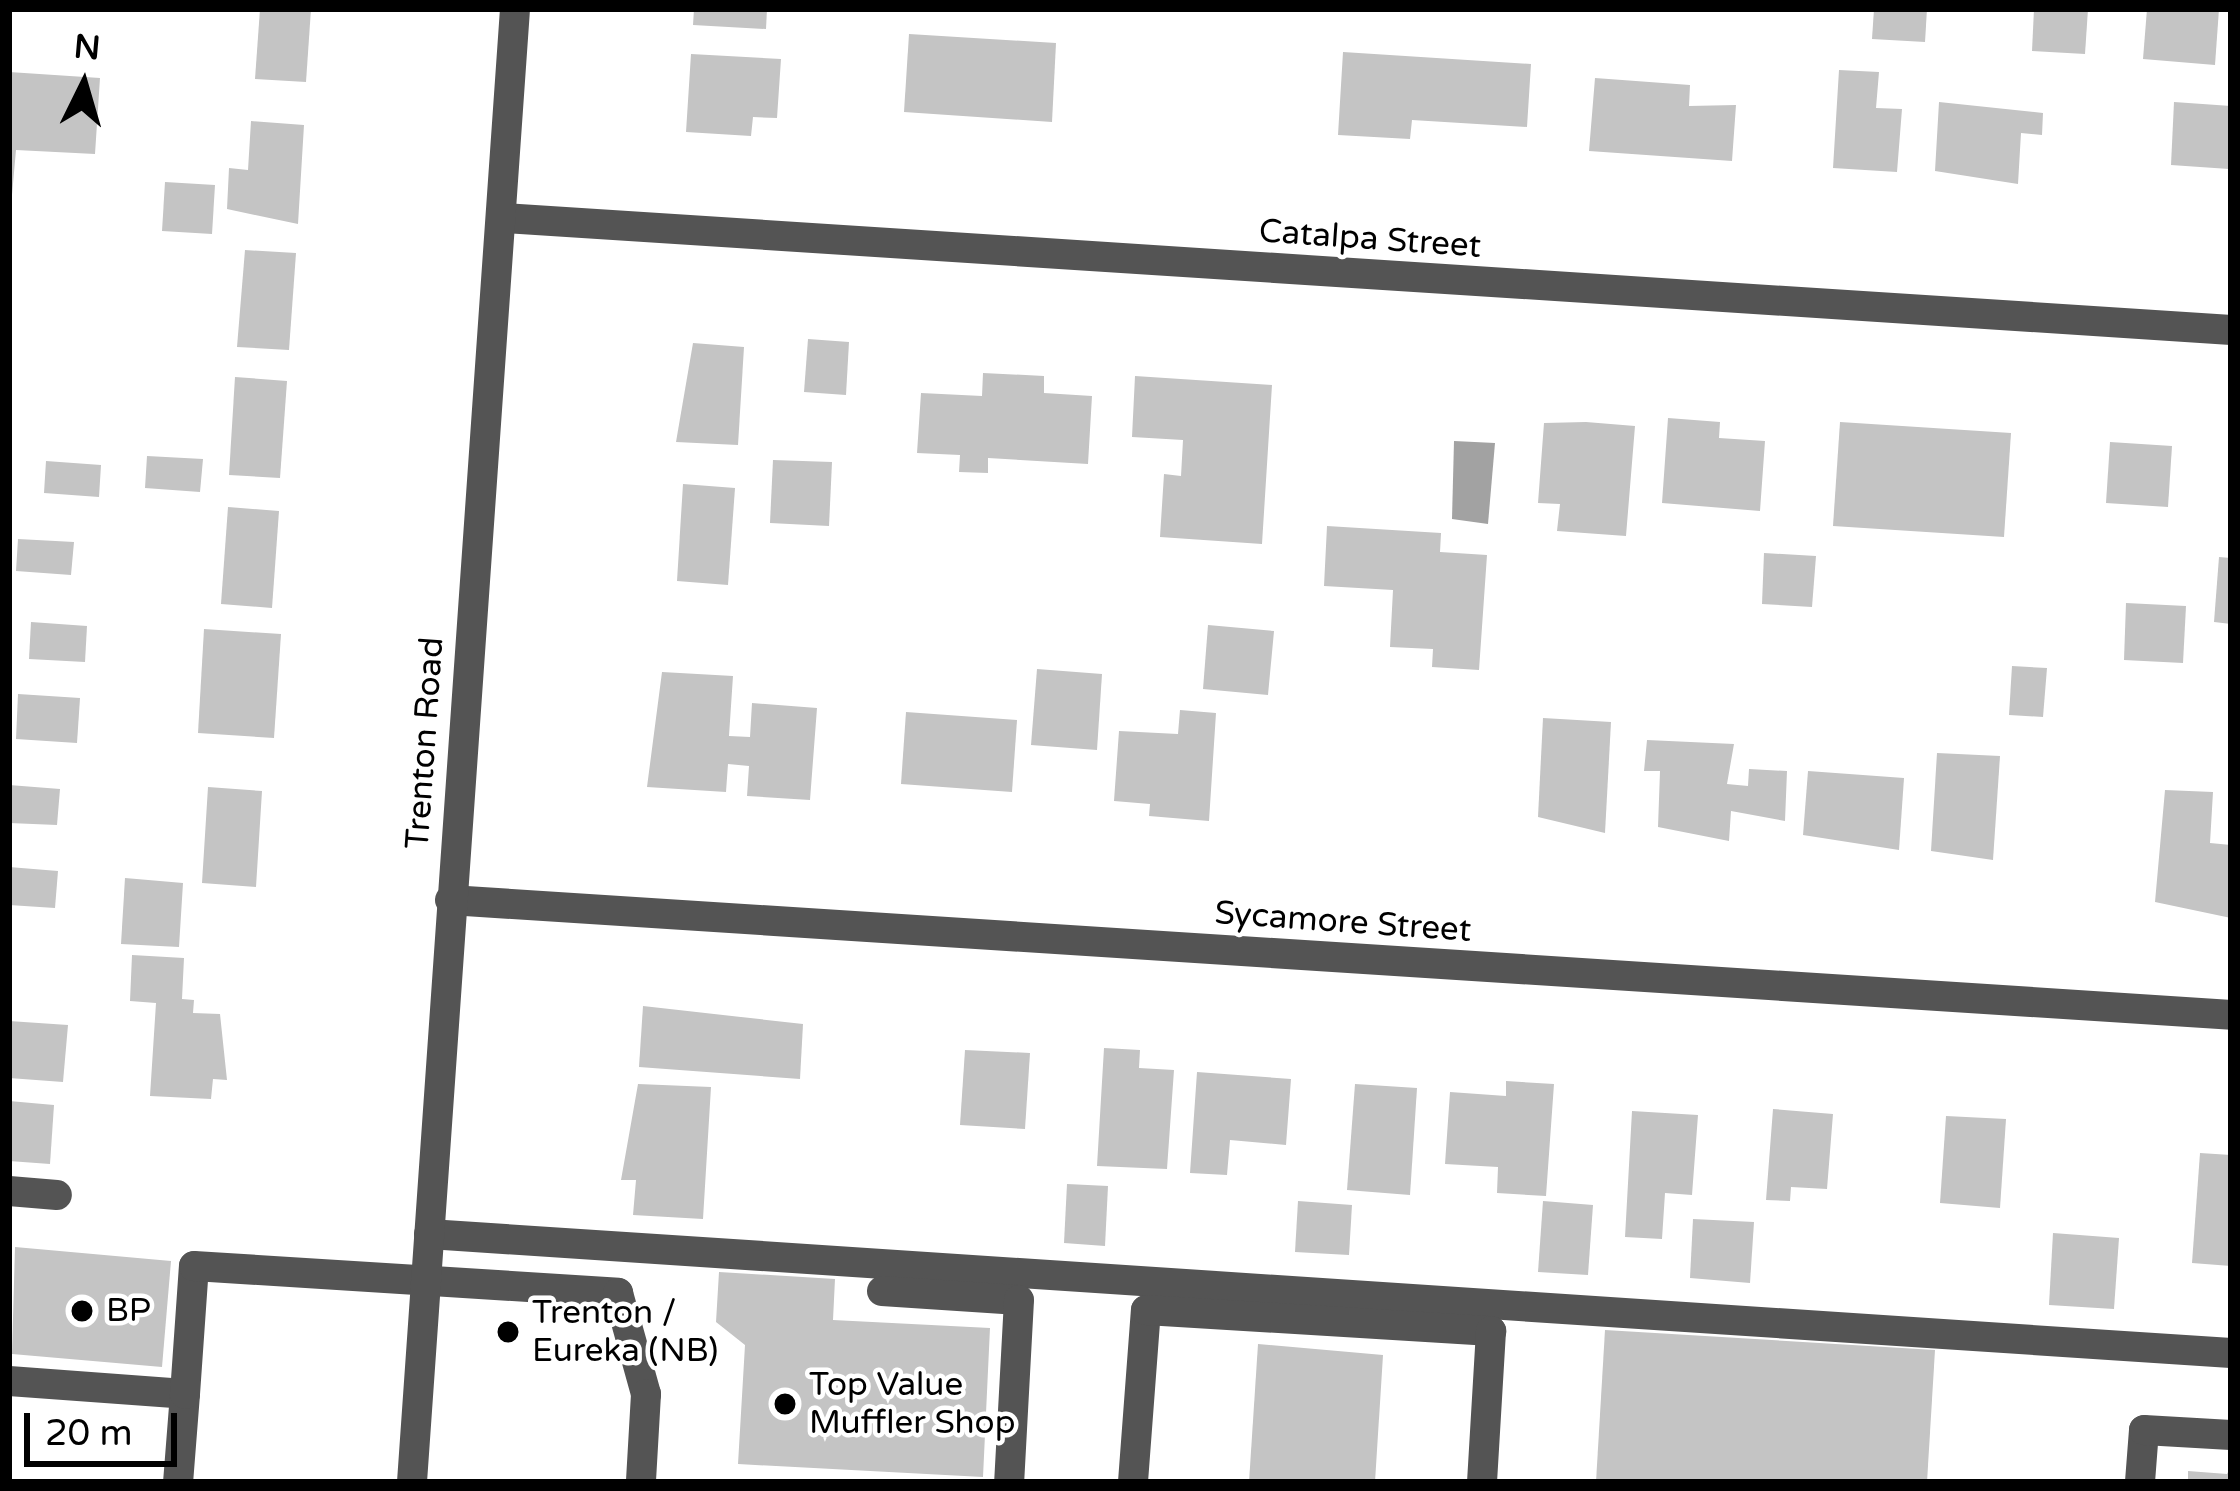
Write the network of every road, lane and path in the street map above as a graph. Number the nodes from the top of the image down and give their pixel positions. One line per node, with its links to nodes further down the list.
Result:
1 (515, 9): 2 (street, Trenton Road)
2 (505, 218): 3 (street, Catalpa Street); 4 (street, Trenton Road)
3 (2231, 330)
4 (450, 900): 5 (street, Sycamore Street); 8 (street, Trenton Road)
5 (2231, 1016)
6 (9, 1192): 7 (street)
7 (57, 1195)
8 (428, 1234): 9 (street, Trenton Road); 11 (street)
9 (425, 1284): 13 (street); 16 (street, Trenton Road); 17 (street)
10 (882, 1291): 18 (street)
11 (2231, 1353)
12 (9, 1382): 13 (street)
13 (184, 1394): 15 (street)
14 (2231, 1435): 21 (street)
15 (178, 1482)
16 (412, 1482)
17 (641, 1482)
18 (1009, 1482)
19 (1133, 1482): 20 (street)
20 (1482, 1482)
21 (2140, 1482)

